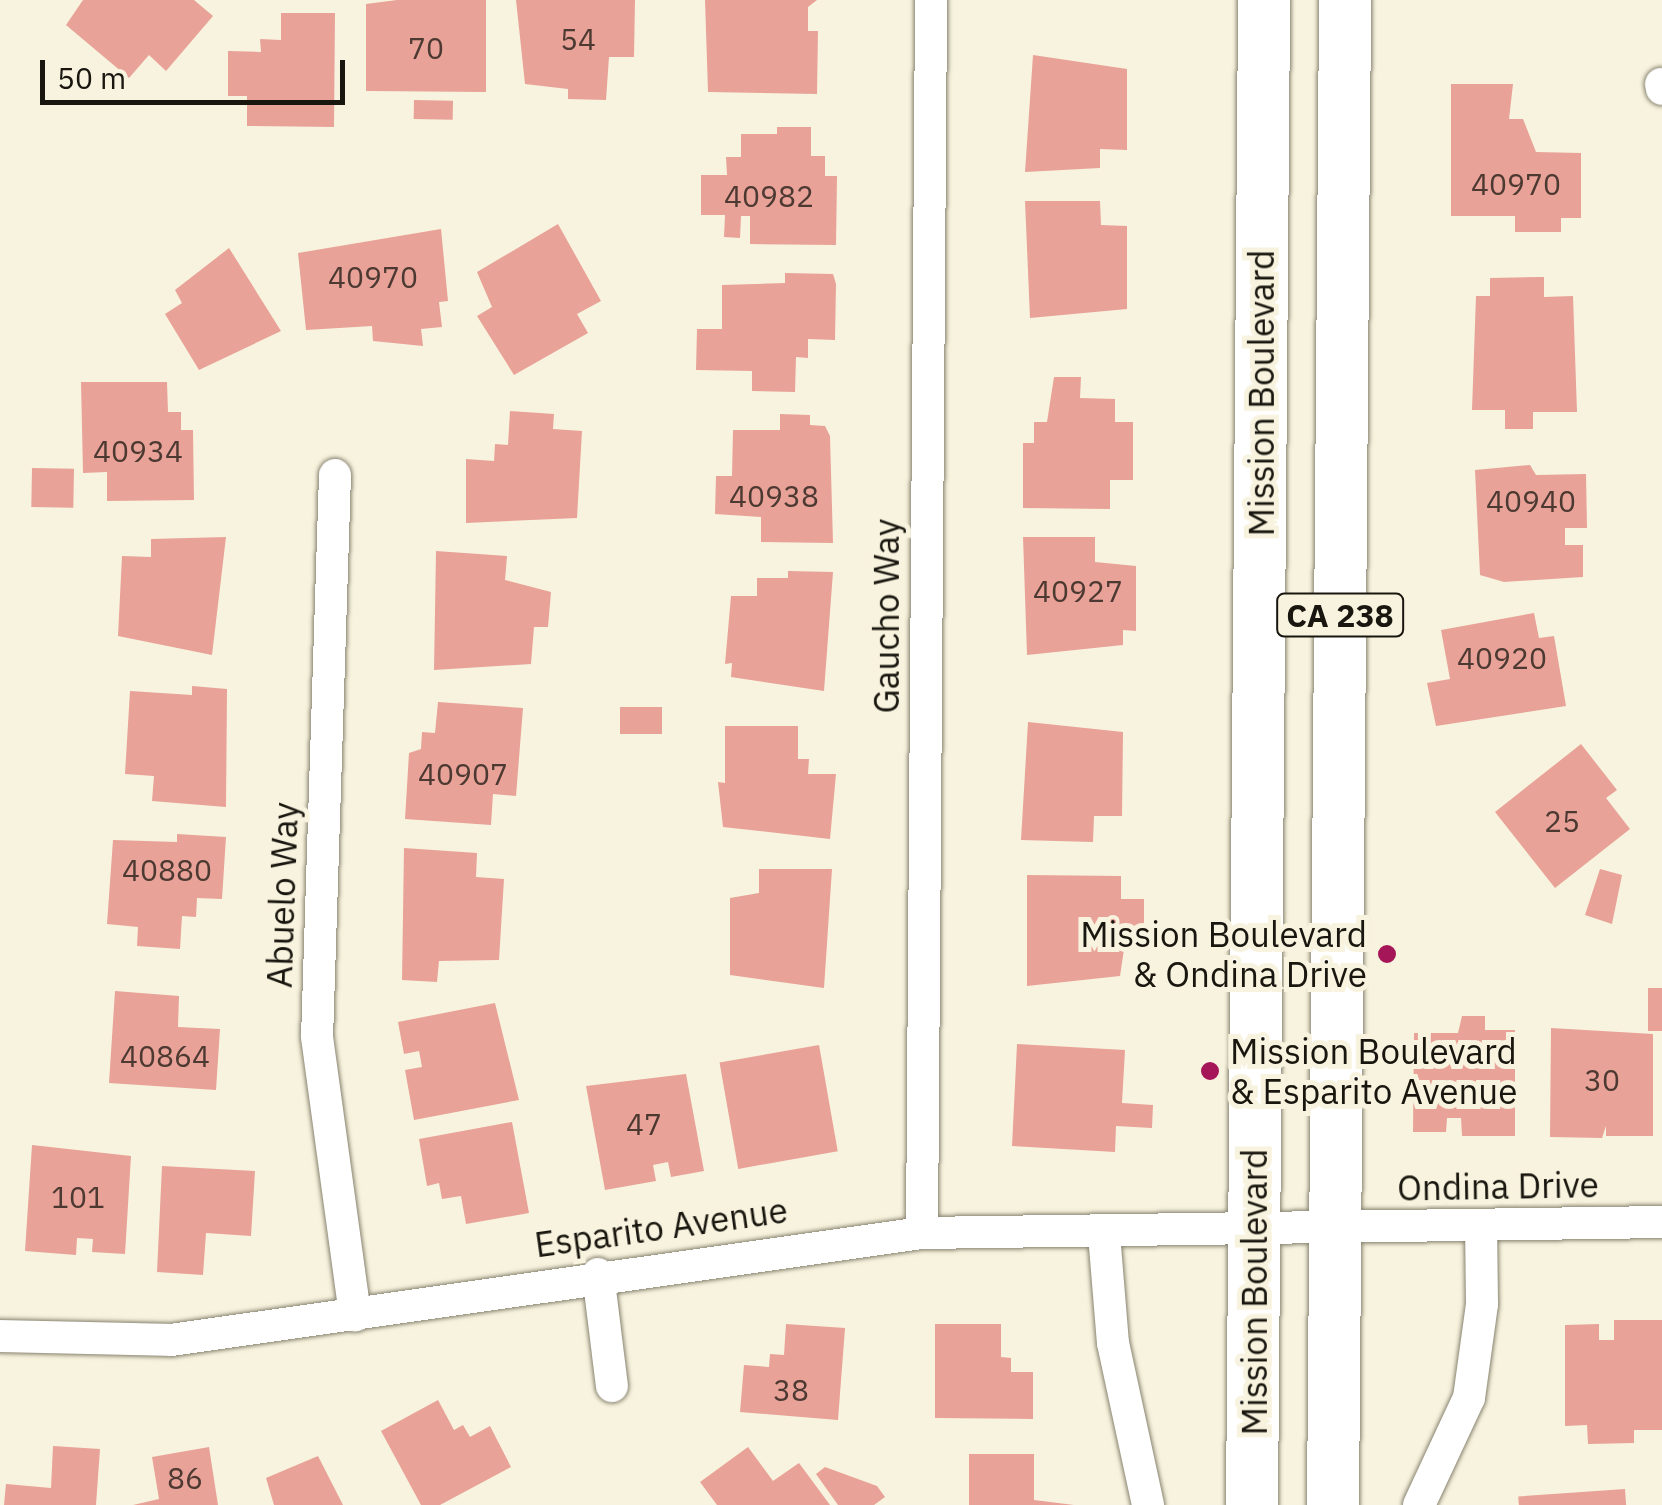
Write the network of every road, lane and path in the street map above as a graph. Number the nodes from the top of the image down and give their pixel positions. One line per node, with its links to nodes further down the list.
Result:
1 (931, 0): 8 (street, Gaucho Way)
2 (1264, 0): 9 (main road, Mission Boulevard / CA 238)
3 (1345, 0): 7 (main road, CA 238)
4 (335, 475): 12 (street, Abuelo Way)
5 (1662, 1222): 6 (street, Ondina Drive)
6 (1481, 1228): 7 (street, Ondina Drive); 18 (street)
7 (1336, 1230): 9 (street, Esparito Avenue); 17 (main road, CA 238)
8 (922, 1232): 10 (street, Esparito Avenue); 11 (street, Esparito Avenue)
9 (1254, 1232): 10 (street, Esparito Avenue); 16 (main road, Mission Boulevard / CA 238)
10 (1104, 1234): 15 (street)
11 (598, 1274): 12 (street, Esparito Avenue); 14 (street)
12 (355, 1315): 13 (street, Esparito Avenue)
13 (0, 1336)
14 (612, 1386)
15 (1148, 1505)
16 (1252, 1505)
17 (1333, 1505)
18 (1419, 1505)

